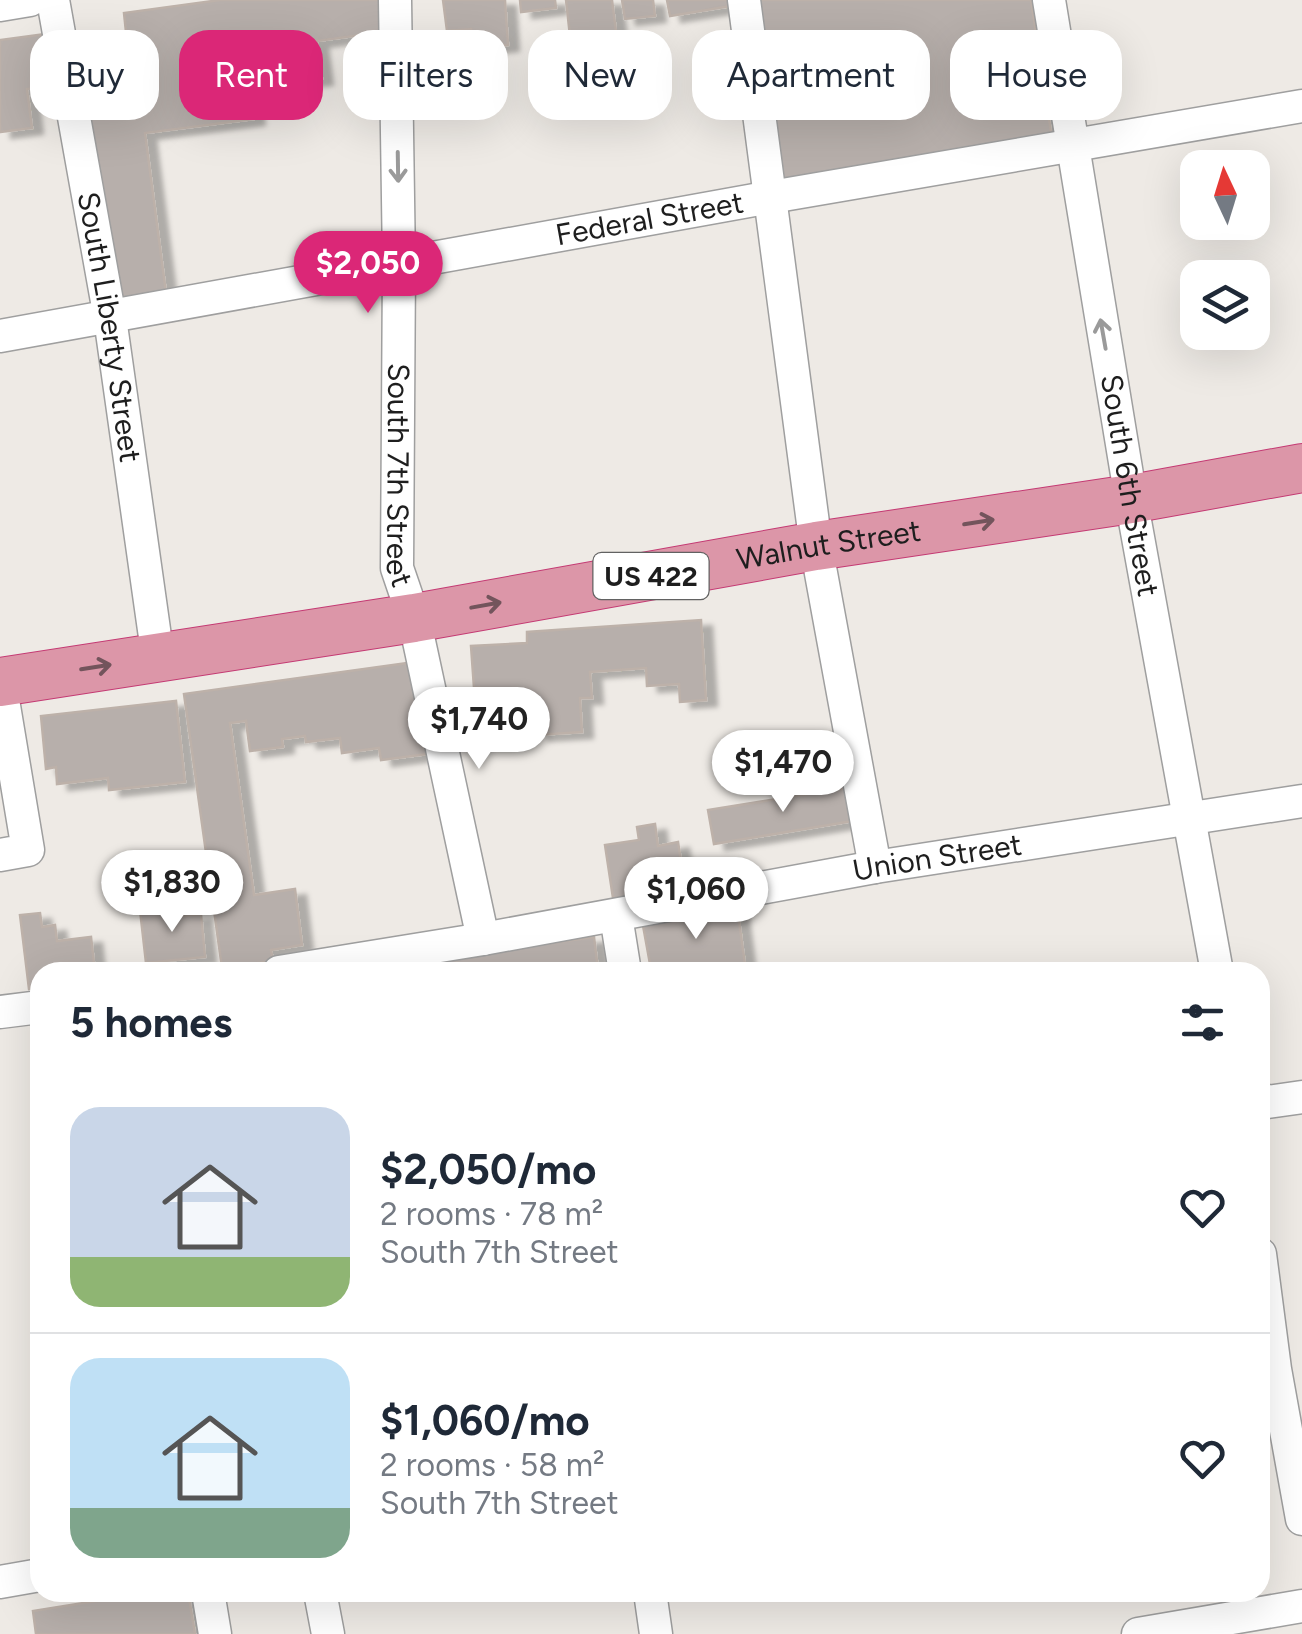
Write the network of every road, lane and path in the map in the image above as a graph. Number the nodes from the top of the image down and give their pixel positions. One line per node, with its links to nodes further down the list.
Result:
1 (30, 0): 6 (street)
2 (53, 0): 11 (street, South Liberty Street)
3 (396, 0): 10 (street, South 7th Street, one-way to 10)
4 (744, 0): 9 (street)
5 (1048, 0): 8 (street, South 6th Street)
6 (0, 4)
7 (1302, 106): 8 (street, Federal Street)
8 (1070, 144): 9 (street, Federal Street); 14 (street, South 6th Street, one-way to 8)
9 (771, 197): 10 (street, Federal Street); 15 (street)
10 (400, 264): 11 (street, Federal Street); 16 (street, South 7th Street)
11 (110, 318): 12 (street, Federal Street); 17 (street, South Liberty Street)
12 (0, 336)
13 (1302, 468): 14 (highway, Walnut Street / US 422)
14 (1131, 499): 15 (highway, Walnut Street / US 422, one-way to 14); 21 (street, South 6th Street)
15 (816, 546): 16 (highway, Walnut Street / US 422, one-way to 15); 23 (street)
16 (414, 618): 17 (highway, Walnut Street / US 422); 25 (street, South 7th Street)
17 (158, 658): 18 (highway, Walnut Street / US 422, one-way to 17)
18 (0, 682): 19 (street)
19 (4, 746): 22 (street)
20 (1302, 801): 21 (street, Union Street)
21 (1191, 818): 23 (street, Union Street); 28 (street, South 6th Street)
22 (0, 855)
23 (875, 868): 24 (street, Union Street)
24 (616, 916): 25 (street, Union Street); 27 (street)
25 (483, 939): 26 (street, Union Street)
26 (341, 962)
27 (623, 962)
28 (1215, 962)
29 (30, 1008): 30 (street)
30 (0, 1012)
31 (1302, 1098): 32 (street)
32 (1270, 1103)
33 (1270, 1315): 34 (street)
34 (1279, 1369): 35 (street)
35 (1302, 1520)
36 (30, 1578): 37 (street)
37 (0, 1582)
38 (209, 1602): 42 (street)
39 (322, 1602): 43 (street)
40 (651, 1602): 44 (street)
41 (1302, 1606): 45 (street)
42 (214, 1634)
43 (328, 1634)
44 (656, 1634)
45 (1138, 1634)

